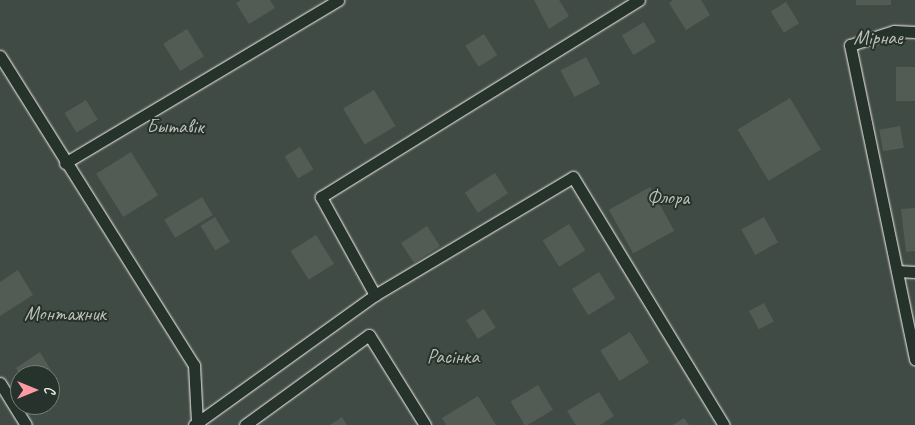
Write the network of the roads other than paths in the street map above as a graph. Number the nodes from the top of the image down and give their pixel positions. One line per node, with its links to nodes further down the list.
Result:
1 (338, 0): 5 (lane)
2 (639, 0): 8 (lane)
3 (915, 32): 6 (lane)
4 (0, 56): 5 (lane)
5 (66, 163): 11 (lane)
6 (897, 271): 7 (lane); 9 (lane)
7 (915, 272)
8 (375, 295): 11 (lane); 15 (lane)
9 (915, 359)
10 (0, 383): 12 (lane)
11 (196, 424)
12 (26, 425)
13 (245, 425): 14 (lane)
14 (425, 425)
15 (724, 425)

